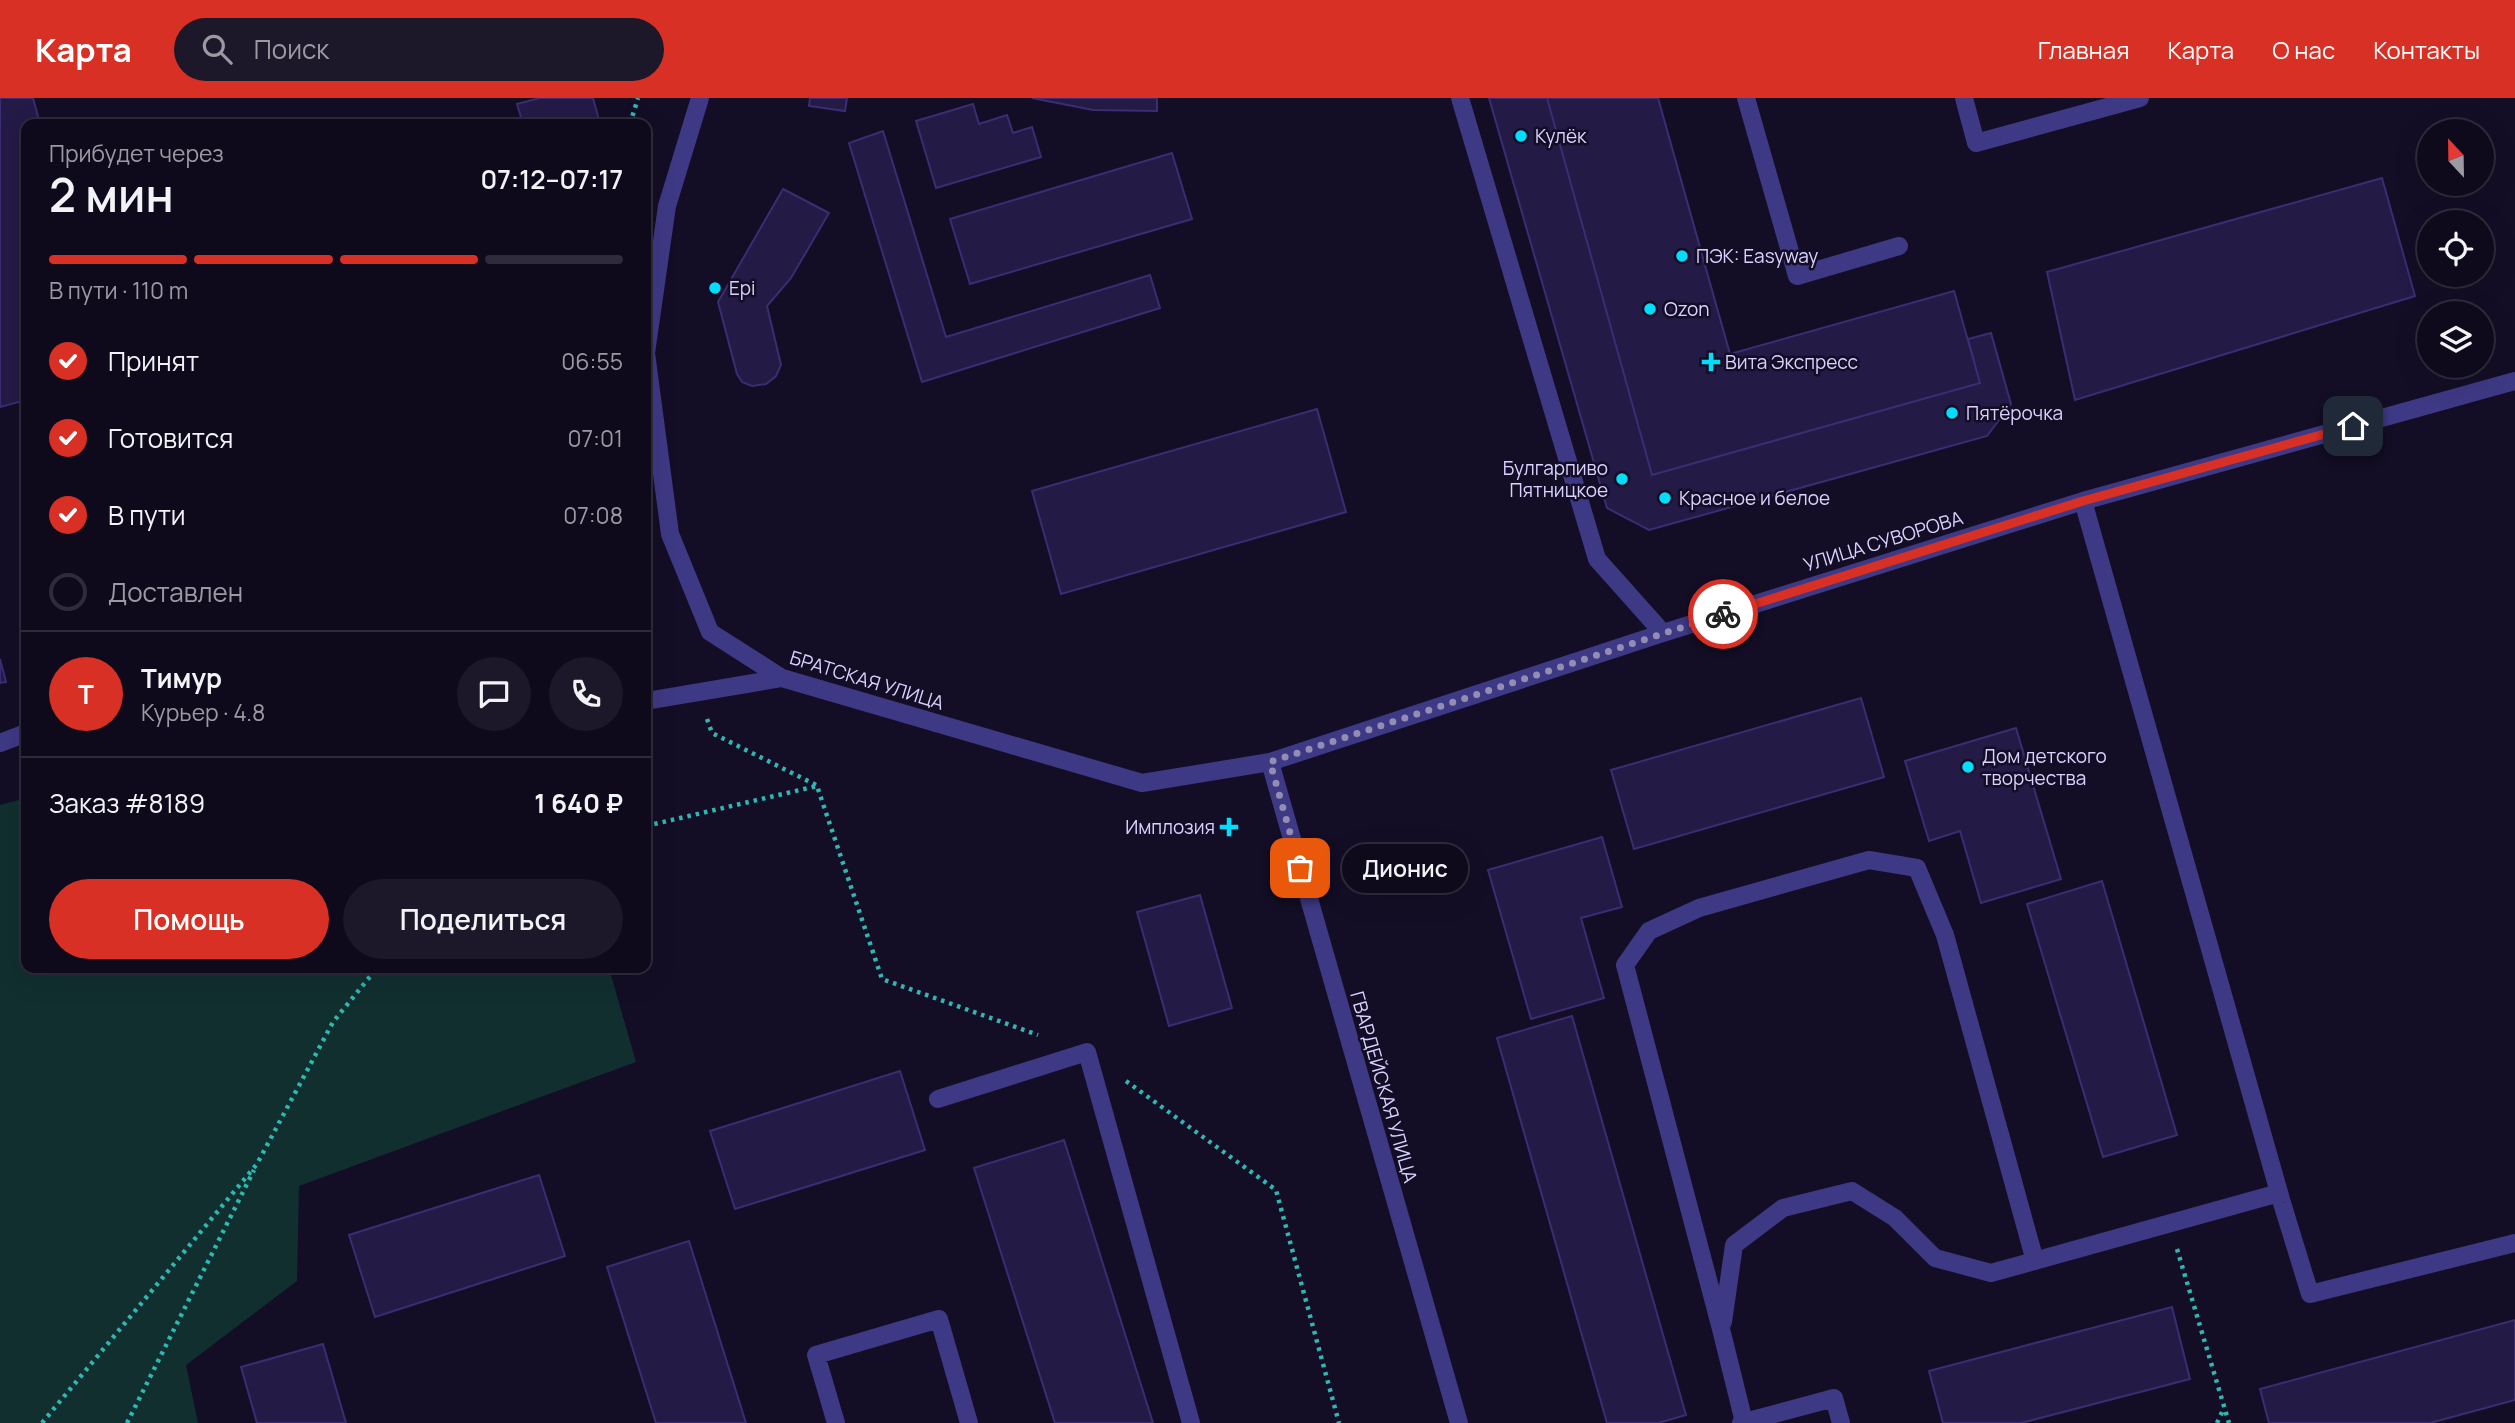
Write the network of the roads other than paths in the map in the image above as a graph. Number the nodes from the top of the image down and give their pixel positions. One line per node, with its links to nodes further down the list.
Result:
1 (700, 98): 7 (street, БРАТСКАЯ УЛИЦА)
2 (1460, 98): 11 (street)
3 (1746, 98): 6 (street)
4 (1964, 98): 5 (street)
5 (2140, 98)
6 (1899, 246)
7 (651, 318)
8 (2515, 381): 10 (street, УЛИЦА СУВОРОВА)
9 (651, 391): 12 (street, БРАТСКАЯ УЛИЦА)
10 (2083, 501): 11 (street, УЛИЦА СУВОРОВА); 18 (street)
11 (1663, 633): 16 (street, УЛИЦА СУВОРОВА)
12 (782, 677): 13 (street); 16 (street, БРАТСКАЯ УЛИЦА)
13 (651, 700)
14 (21, 735): 15 (street)
15 (0, 743)
16 (1270, 762): 25 (street, ГВАРДЕЙСКАЯ УЛИЦА)
17 (938, 1099): 24 (street)
18 (2279, 1193): 19 (street); 20 (street)
19 (2515, 1243)
20 (2035, 1261): 21 (street); 21 (street)
21 (1721, 1329): 26 (street)
22 (836, 1423): 23 (street)
23 (969, 1423)
24 (1191, 1423)
25 (1459, 1423)
26 (1742, 1423): 27 (street)
27 (1841, 1423)

